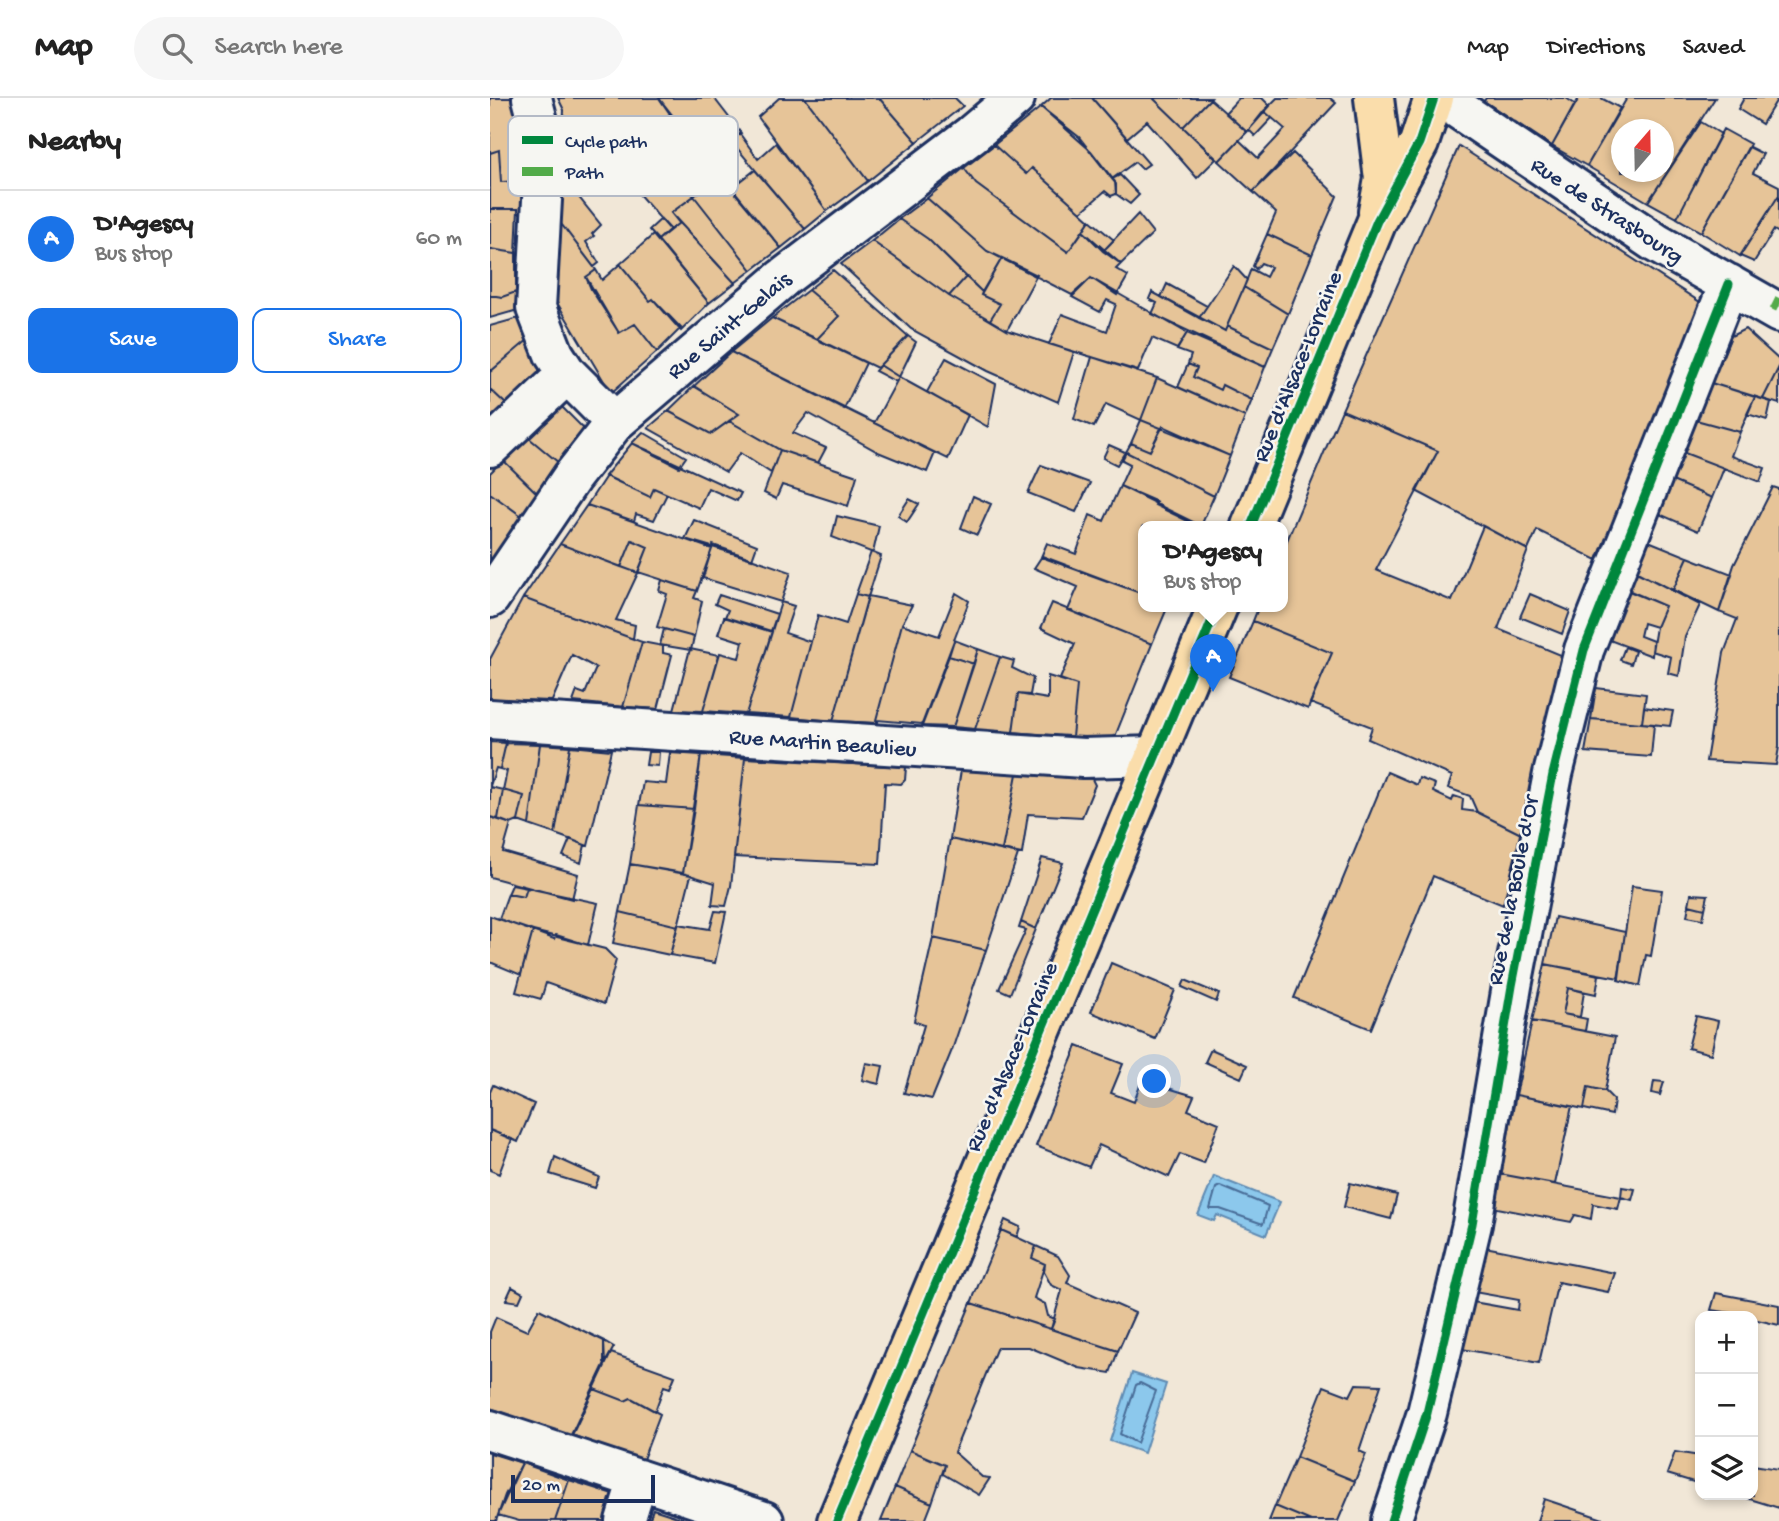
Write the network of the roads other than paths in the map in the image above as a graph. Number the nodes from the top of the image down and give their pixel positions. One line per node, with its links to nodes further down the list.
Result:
1 (532, 98): 6 (street)
2 (1015, 98): 12 (street, Rue Saint-Gelais)
3 (1374, 98): 8 (main road)
4 (1434, 98): 8 (main road)
5 (1442, 98): 9 (street, Rue de Strasbourg)
6 (537, 116)
7 (542, 196): 11 (street)
8 (1377, 221): 14 (main road, Rue d'Alsace-Lorraine)
9 (1729, 284): 10 (street, Rue de Strasbourg); 24 (street, Rue de la Boule d'Or)
10 (1777, 307)
11 (567, 374): 12 (street); 13 (street)
12 (615, 422): 15 (street, Rue Saint-Gelais)
13 (490, 447)
14 (1253, 521)
15 (490, 598)
16 (1216, 612): 18 (main road, Rue d'Alsace-Lorraine)
17 (490, 719): 18 (street, Rue Martin Beaulieu)
18 (1156, 757): 23 (main road, Rue d'Alsace-Lorraine)
19 (490, 1430): 20 (street)
20 (638, 1479): 21 (street); 22 (street)
21 (625, 1521)
22 (764, 1521)
23 (837, 1521)
24 (1391, 1521)

